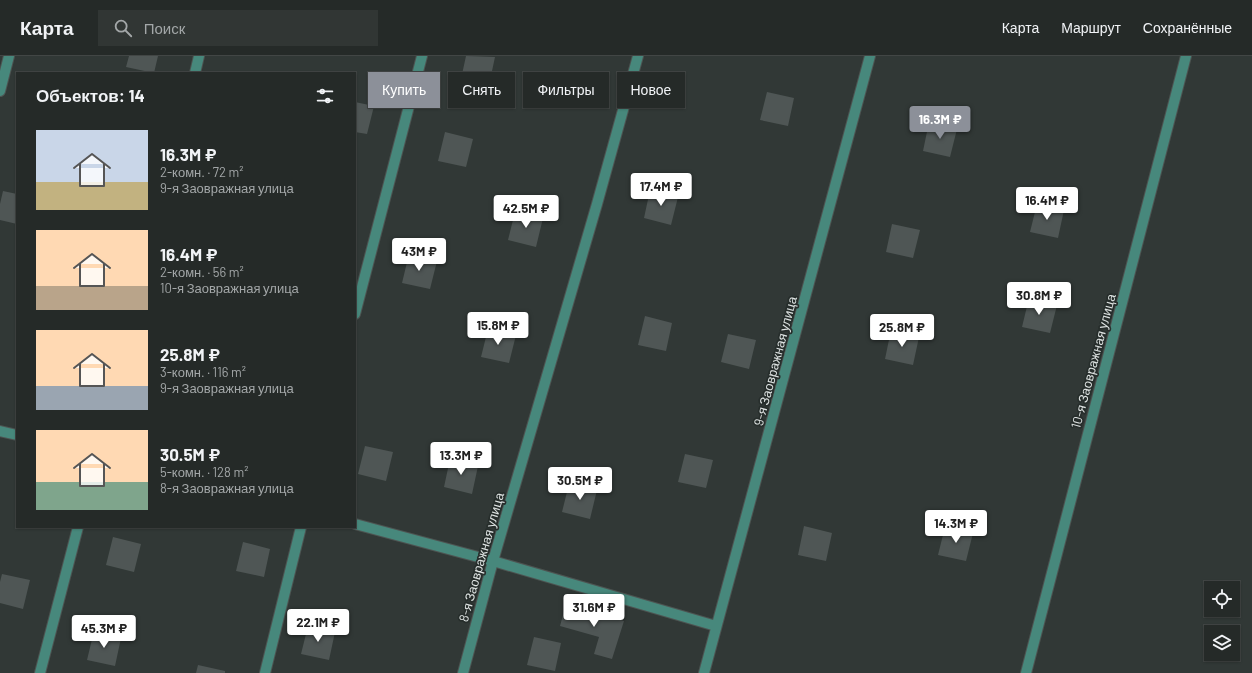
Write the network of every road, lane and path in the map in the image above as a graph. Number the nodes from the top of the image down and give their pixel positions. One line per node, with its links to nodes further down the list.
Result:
1 (9, 56): 8 (street)
2 (199, 56): 7 (street)
3 (422, 56): 9 (street)
4 (638, 56): 15 (street, 8-я Заовражная улица)
5 (870, 56): 16 (street, 9-я Заовражная улица)
6 (1186, 56): 21 (street, 10-я Заовражная улица)
7 (195, 72)
8 (0, 91)
9 (356, 310)
10 (0, 431): 11 (street)
11 (16, 435)
12 (356, 524): 15 (street)
13 (78, 528): 17 (street)
14 (301, 528): 18 (street)
15 (492, 561): 16 (street); 19 (street, 8-я Заовражная улица)
16 (716, 626): 20 (street, 9-я Заовражная улица)
17 (40, 673)
18 (265, 673)
19 (463, 673)
20 (704, 673)
21 (1026, 673)

